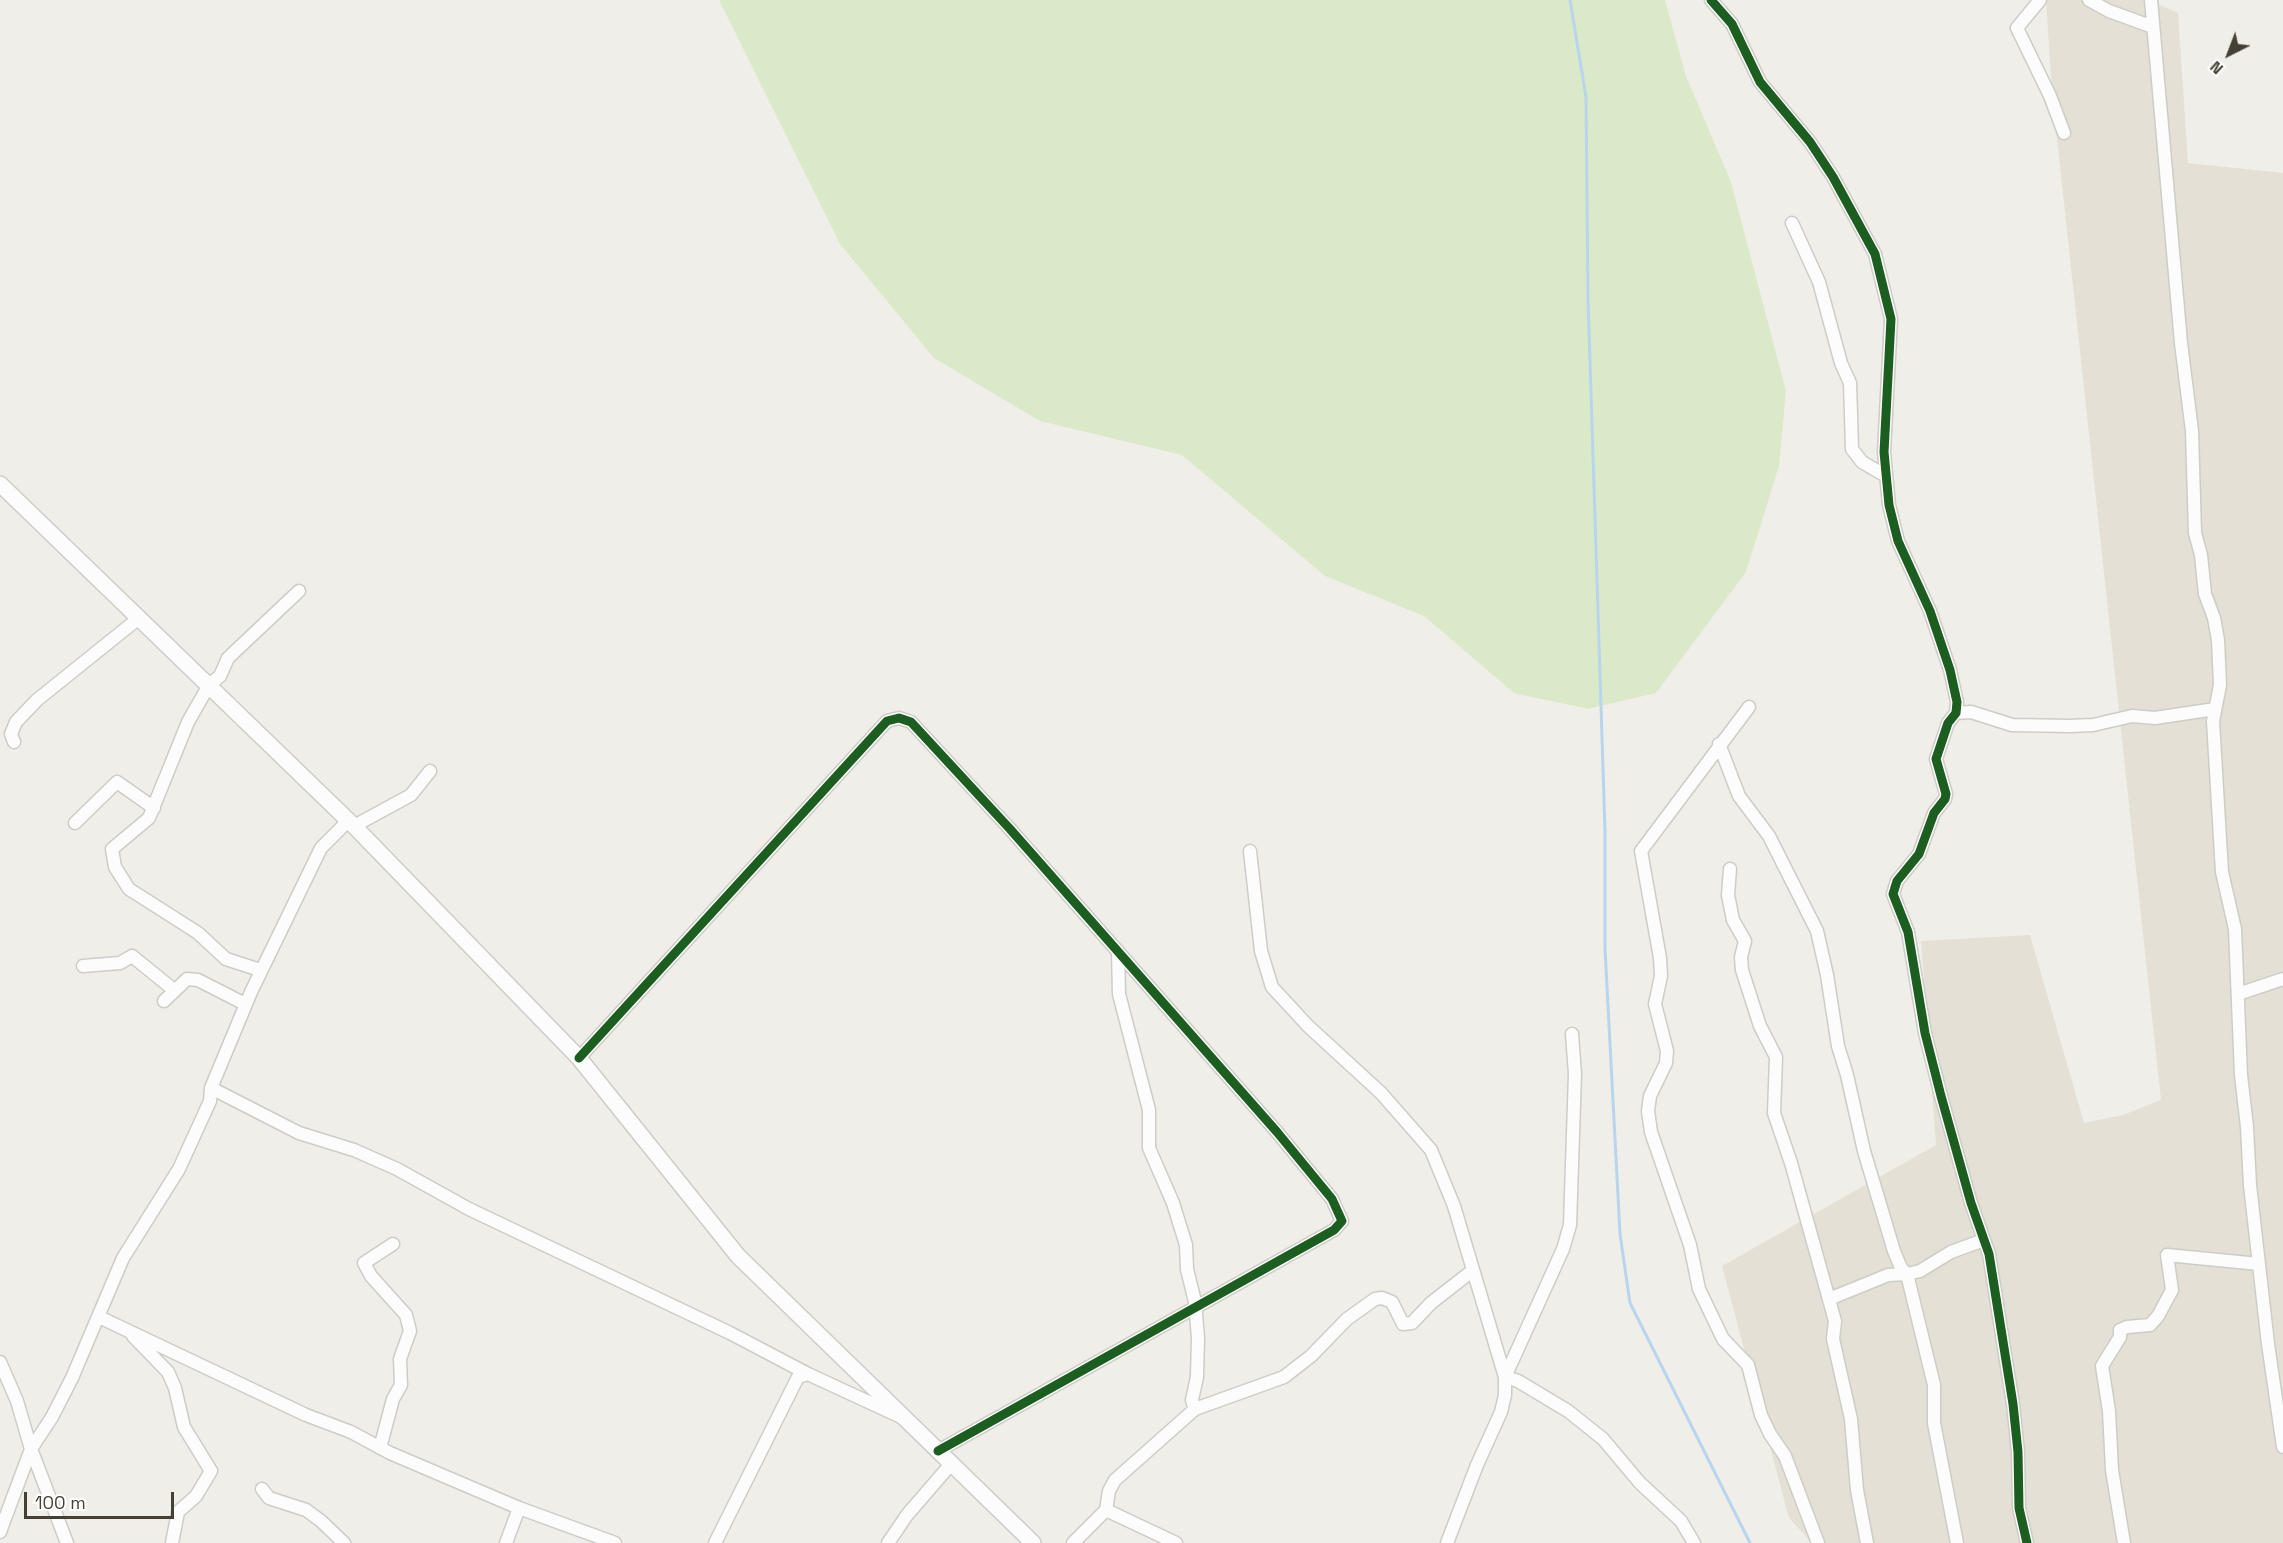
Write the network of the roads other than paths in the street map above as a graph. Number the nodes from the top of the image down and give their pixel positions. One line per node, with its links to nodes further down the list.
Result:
1 (1711, 0): 8 (street)
2 (2040, 0): 6 (street)
3 (2089, 0): 5 (street)
4 (2151, 0): 5 (street)
5 (2153, 27): 14 (street)
6 (2064, 133)
7 (1792, 223): 8 (street)
8 (1886, 476): 15 (street)
9 (1, 488): 11 (street)
10 (299, 591): 12 (street)
11 (139, 618): 12 (street); 16 (street)
12 (209, 685): 19 (street); 21 (street)
13 (1749, 706): 17 (street)
14 (2215, 709): 15 (street); 29 (street)
15 (1956, 713): 35 (street)
16 (14, 742)
17 (1719, 744): 39 (street); 71 (street)
18 (430, 771): 21 (street)
19 (154, 808): 20 (street); 26 (street)
20 (75, 823)
21 (351, 823): 26 (street); 33 (street)
22 (1250, 852): 38 (street)
23 (1730, 869): 40 (street)
24 (1118, 951): 33 (street); 41 (street); 41 (street)
25 (83, 966): 28 (street)
26 (261, 970): 31 (street)
27 (2283, 979): 29 (street)
28 (174, 990): 30 (street); 31 (street)
29 (2238, 994): 37 (street)
30 (164, 1002)
31 (245, 1004): 34 (street)
32 (1572, 1034): 46 (street)
33 (579, 1058): 49 (street)
34 (211, 1088): 42 (street); 45 (street)
35 (1984, 1240): 39 (street); 74 (street)
36 (393, 1244): 51 (street)
37 (2259, 1264): 48 (street); 75 (street)
38 (1472, 1271): 46 (street); 47 (street)
39 (1907, 1274): 40 (street); 73 (street)
40 (1829, 1299): 72 (street)
41 (1196, 1307): 47 (street); 53 (street)
42 (99, 1317): 43 (street); 52 (street)
43 (128, 1330): 51 (street); 60 (street)
44 (0, 1362): 52 (street)
45 (808, 1374): 49 (street); 64 (street)
46 (1505, 1377): 69 (street); 70 (street)
47 (1195, 1409): 57 (street)
48 (2281, 1409): 50 (street)
49 (905, 1419): 53 (street)
50 (2283, 1447)
51 (380, 1448): 56 (street)
52 (31, 1449): 58 (street); 59 (street)
53 (938, 1451): 54 (street)
54 (951, 1464): 65 (street); 66 (street)
55 (262, 1489): 61 (street)
56 (519, 1508): 62 (street); 63 (street)
57 (1106, 1510): 67 (street); 68 (street)
58 (0, 1532)
59 (67, 1543)
60 (172, 1543)
61 (344, 1543)
62 (506, 1543)
63 (615, 1543)
64 (715, 1543)
65 (888, 1543)
66 (1033, 1543)
67 (1072, 1543)
68 (1176, 1543)
69 (1447, 1543)
70 (1694, 1543)
71 (1818, 1543)
72 (1868, 1543)
73 (1957, 1543)
74 (2026, 1543)
75 (2124, 1543)

